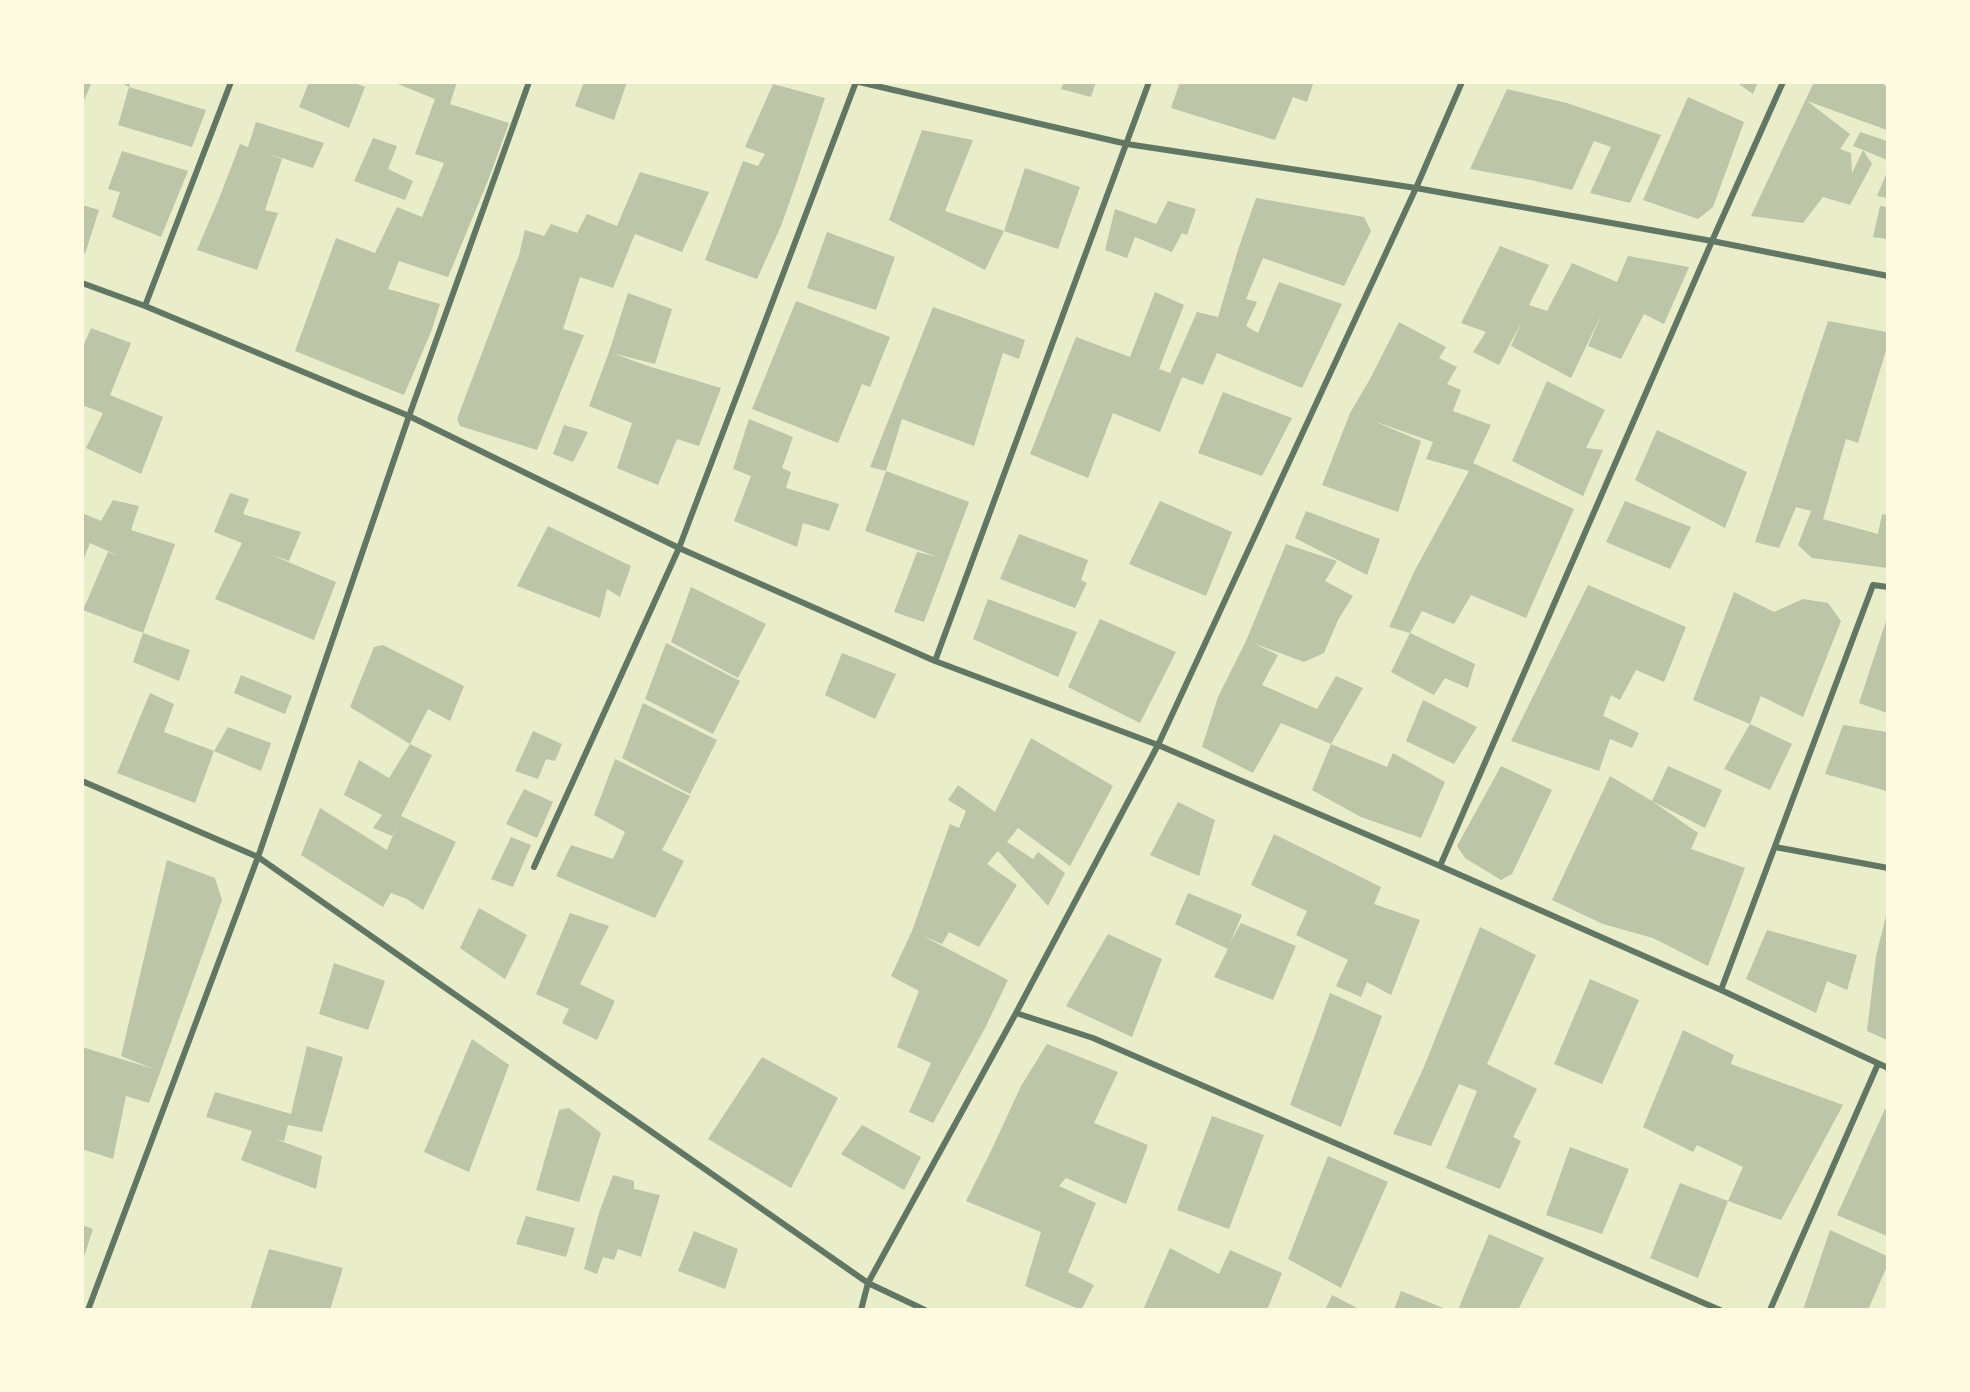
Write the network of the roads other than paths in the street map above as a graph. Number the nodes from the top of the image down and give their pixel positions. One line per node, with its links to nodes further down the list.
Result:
1 (231, 82): 12 (street)
2 (529, 82): 13 (street)
3 (857, 82): 7 (street); 14 (street)
4 (1149, 82): 7 (street)
5 (1462, 82): 8 (street)
6 (1783, 82): 9 (street)
7 (1126, 144): 8 (street); 16 (street)
8 (1416, 188): 9 (street); 17 (street)
9 (1712, 242): 10 (street); 21 (street)
10 (1887, 276)
11 (82, 283): 12 (street)
12 (146, 306): 13 (street)
13 (409, 416): 14 (street); 20 (street)
14 (679, 548): 16 (street); 22 (street)
15 (1887, 587): 19 (street)
16 (935, 661): 17 (street)
17 (1158, 745): 21 (street); 25 (street)
18 (82, 781): 20 (street)
19 (1774, 847): 23 (street); 24 (street)
20 (258, 857): 28 (street); 29 (street)
21 (1440, 866): 24 (street)
22 (534, 867)
23 (1887, 868)
24 (1721, 990): 26 (street)
25 (1016, 1013): 28 (street); 32 (street)
26 (1878, 1064): 27 (street); 33 (street)
27 (1887, 1068)
28 (868, 1283): 30 (street); 31 (street)
29 (88, 1310)
30 (861, 1310)
31 (925, 1310)
32 (1720, 1310)
33 (1770, 1310)

